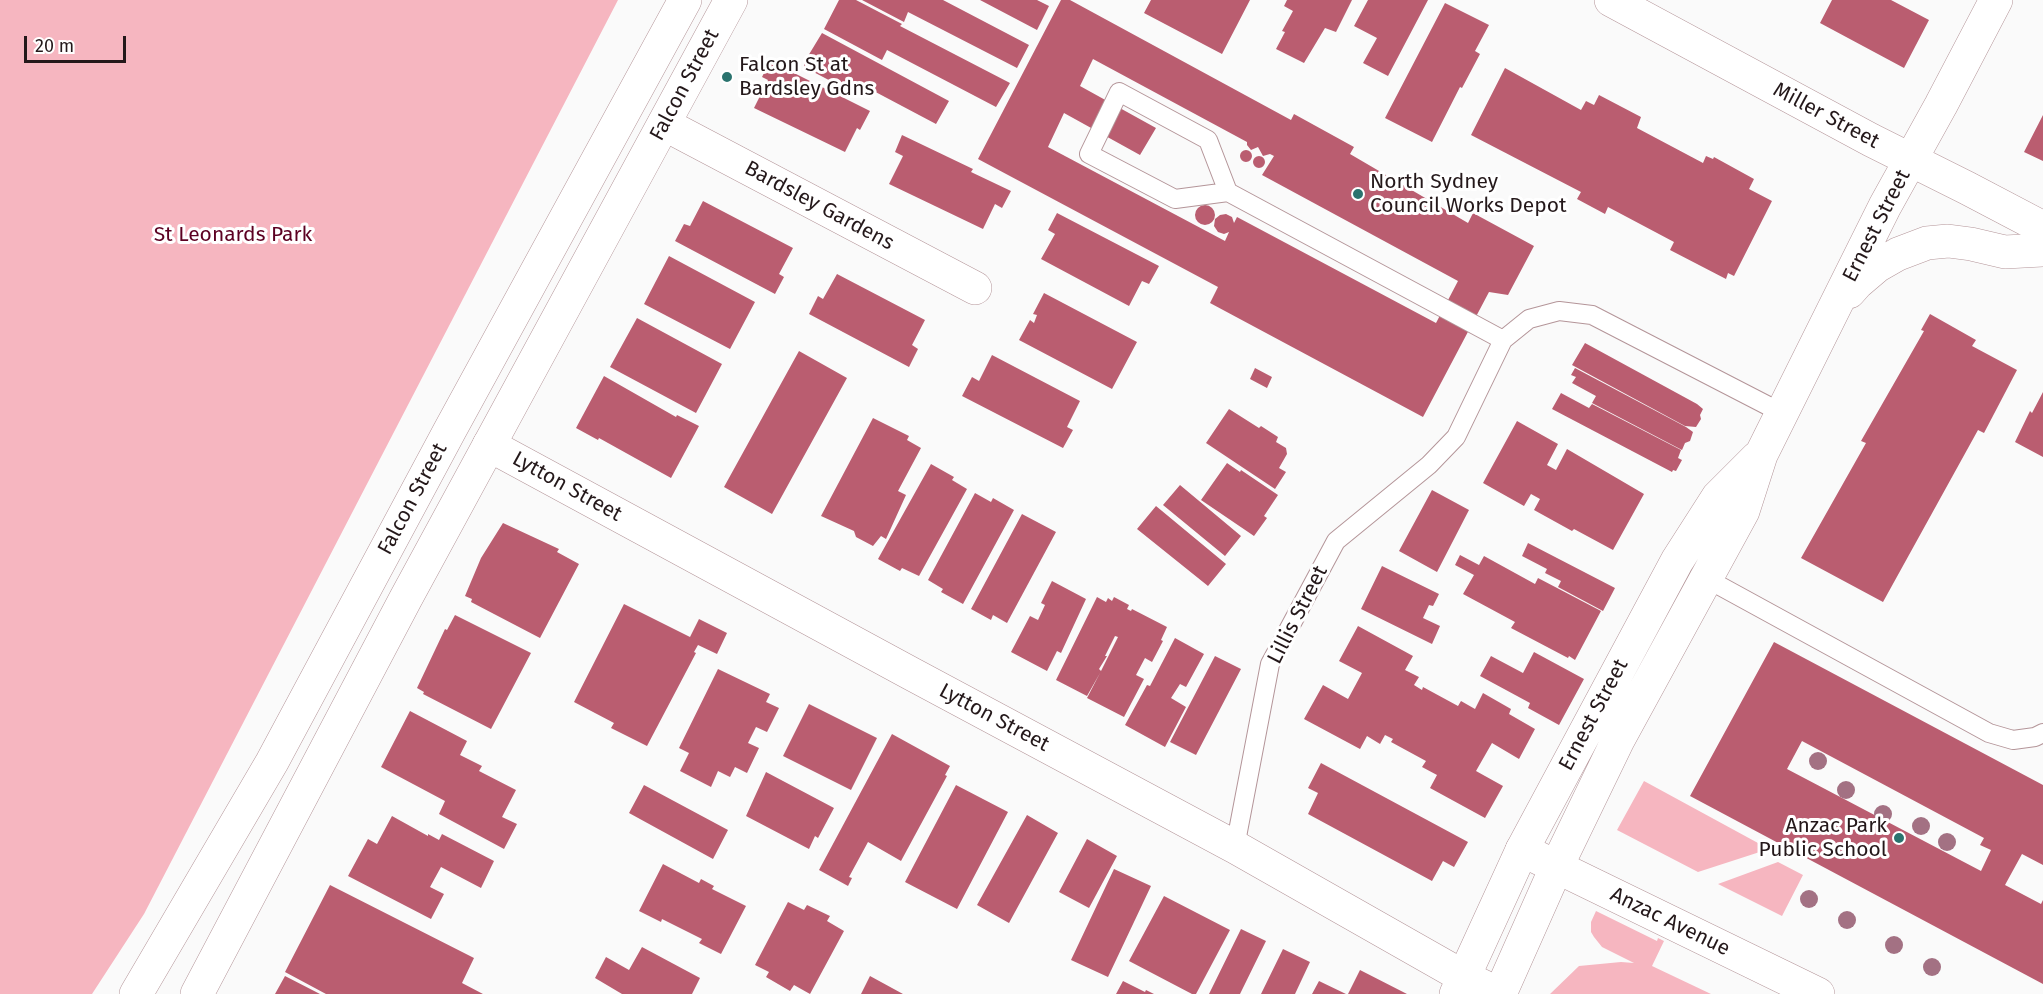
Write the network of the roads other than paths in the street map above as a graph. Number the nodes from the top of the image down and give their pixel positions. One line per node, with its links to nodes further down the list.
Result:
1 (686, 0): 23 (main road, Falcon Street)
2 (731, 0): 5 (main road, Falcon Street)
3 (1611, 0): 6 (main road, Miller Street)
4 (1996, 0): 6 (main road, Ernest Street)
5 (664, 124): 10 (main road, Bardsley Gardens); 14 (main road, Falcon Street)
6 (1911, 161): 8 (main road, Miller Street); 11 (main road, Ernest Street)
7 (1228, 192): 7 (lane); 12 (lane)
8 (2043, 228)
9 (2043, 250): 11 (main road)
10 (975, 288)
11 (1836, 306): 13 (main road, Ernest Street)
12 (1503, 339): 13 (lane); 19 (lane, Lillis Street)
13 (1782, 413): 15 (main road, Ernest Street)
14 (489, 445): 19 (main road, Lytton Street); 24 (main road, Falcon Street)
15 (1761, 454): 16 (main road, Ernest Street); 17 (main road, Ernest Street)
16 (1677, 561): 17 (lane); 20 (main road, Ernest Street)
17 (1707, 579): 18 (lane); 21 (main road, Ernest Street)
18 (2043, 733)
19 (1235, 847): 22 (main road, Lytton Street)
20 (1522, 850): 21 (main road, Anzac Avenue); 22 (main road, Ernest Street)
21 (1556, 868): 25 (main road, Ernest Street); 26 (main road, Anzac Avenue)
22 (1460, 985): 25 (main road, Lytton Street)
23 (136, 994)
24 (197, 994)
25 (1499, 994)
26 (1818, 994)

